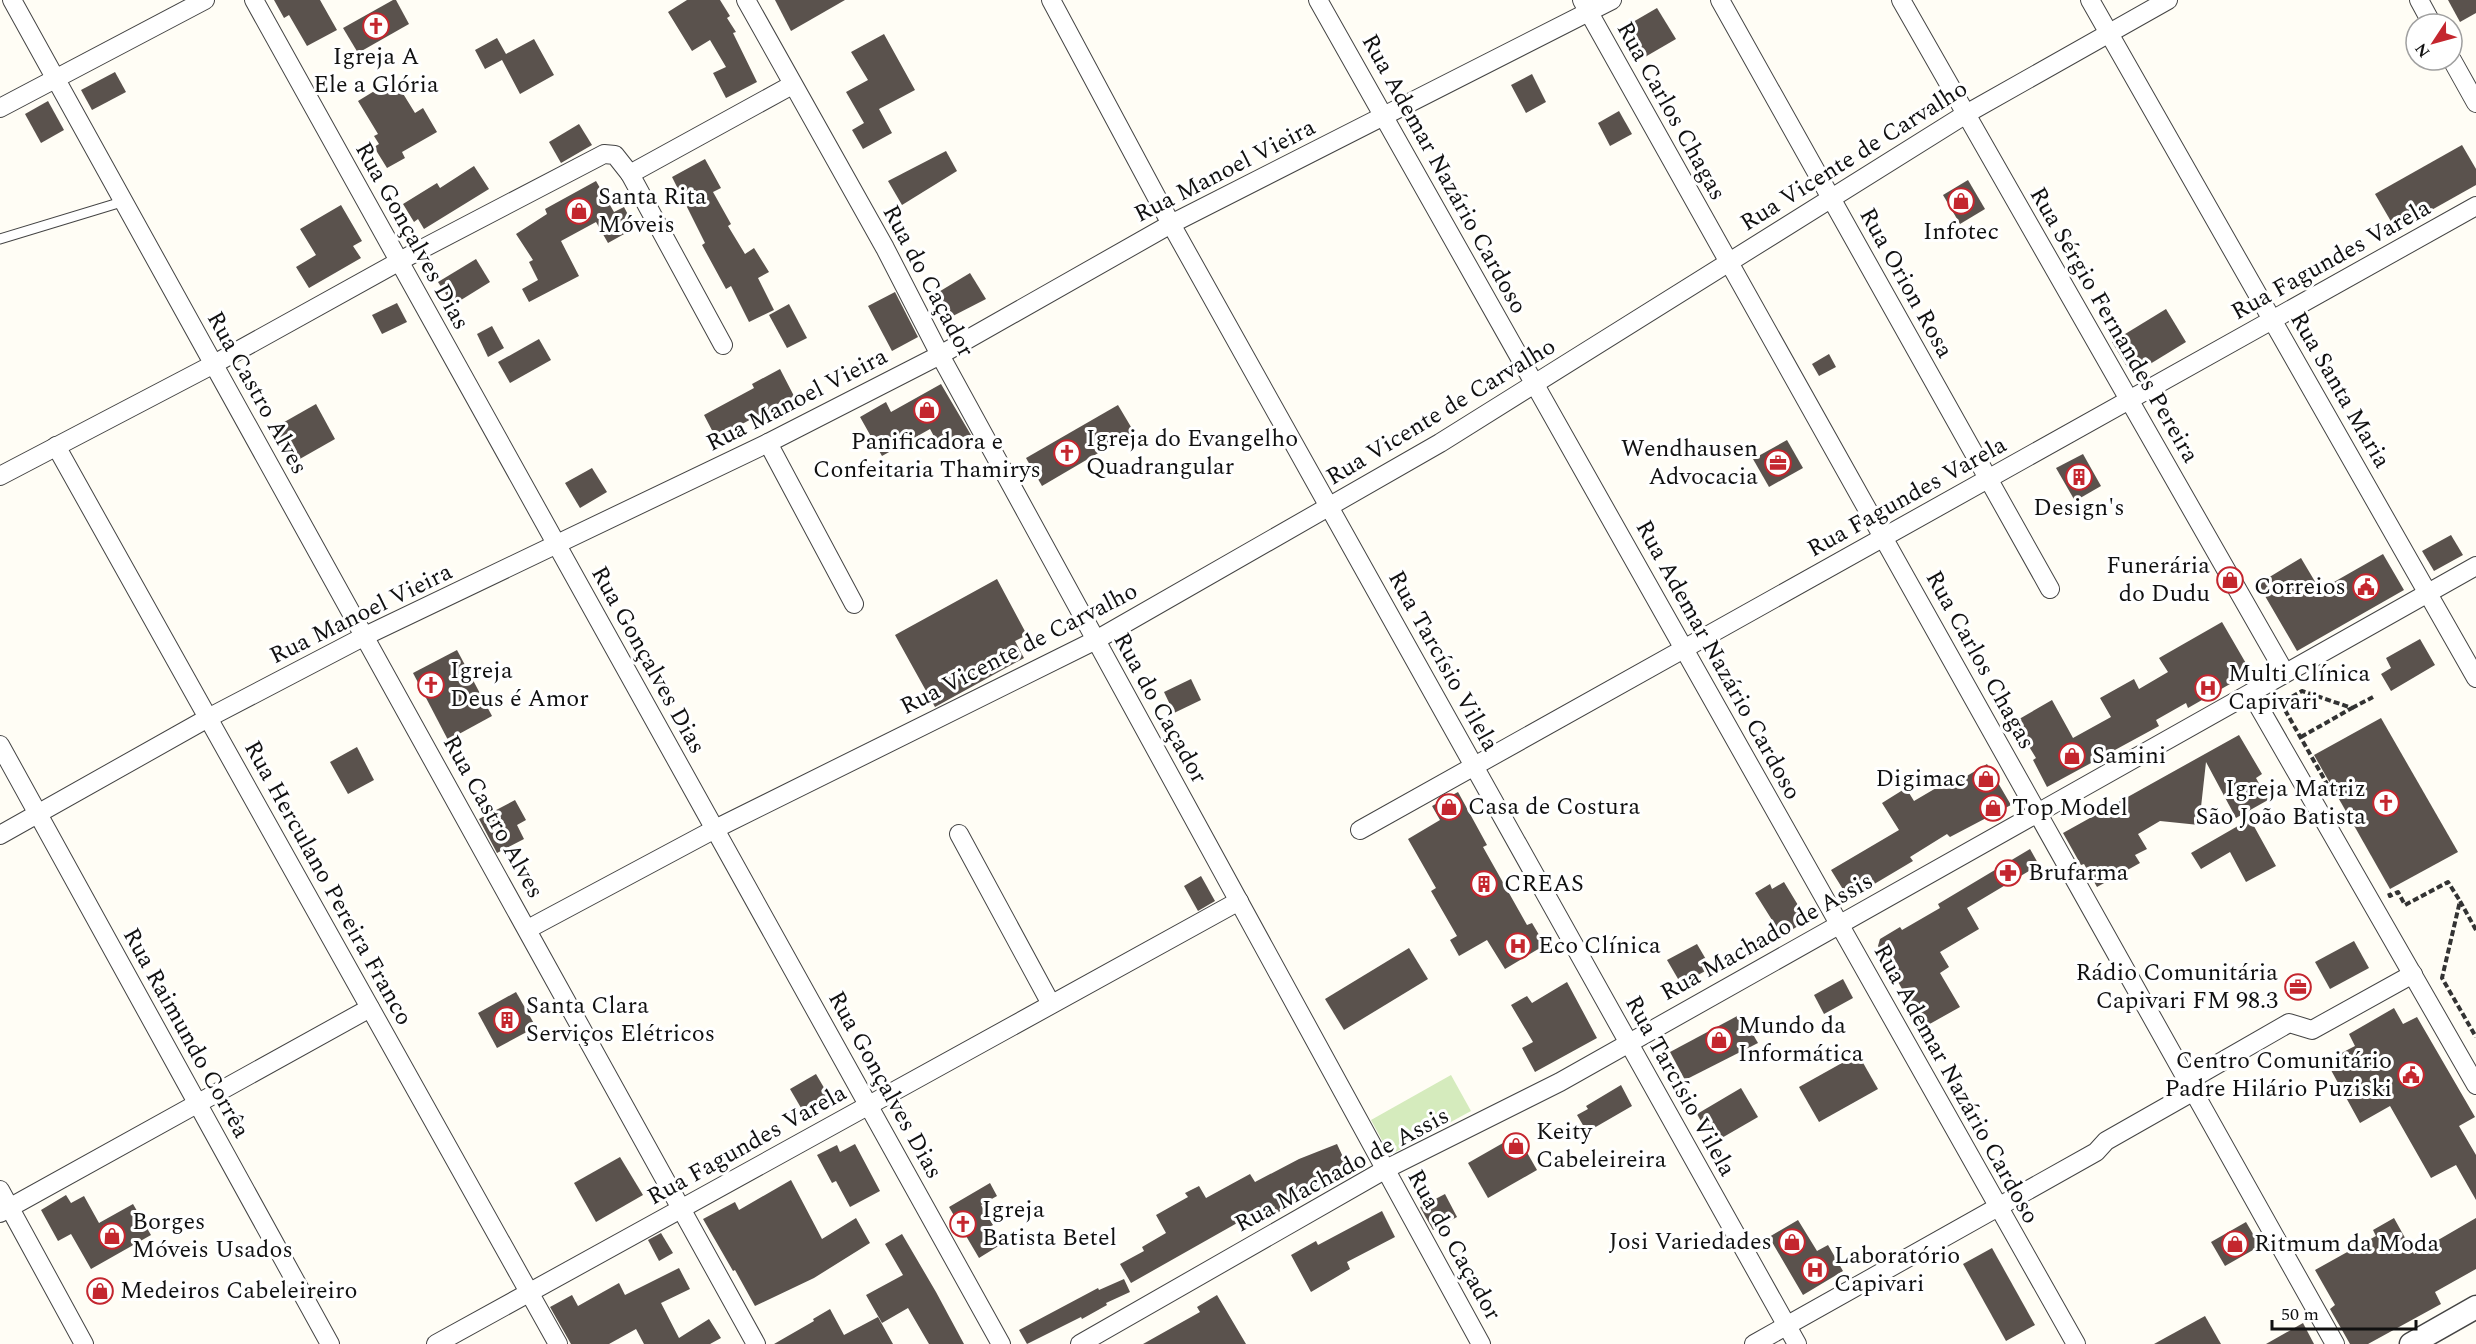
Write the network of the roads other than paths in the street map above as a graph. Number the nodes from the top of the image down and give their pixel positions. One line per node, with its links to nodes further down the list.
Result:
1 (12, 0): 15 (street, Rua Castro Alves)
2 (205, 0): 15 (street)
3 (254, 0): 27 (street, Rua Gonçalves Dias)
4 (746, 0): 16 (street, Rua do Caçador)
5 (1051, 0): 25 (street, Rua Tarcísio Vilela)
6 (1318, 0): 20 (street, Rua Ademar Nazário Cardoso)
7 (1612, 0): 12 (street, Rua Manoel Vieira)
8 (1720, 0): 22 (street, Rua Orion Rosa)
9 (1901, 0): 19 (street, Rua Sérgio Fernandes Pereira)
10 (2090, 0): 13 (street, Rua Santa Maria)
11 (2168, 0): 13 (street, Rua Vicente de Carvalho)
12 (1585, 6): 20 (street, Rua Manoel Vieira); 28 (street, Rua Carlos Chagas)
13 (2109, 33): 19 (street, Rua Vicente de Carvalho); 29 (street, Rua Santa Maria)
14 (2459, 72): 17 (street)
15 (57, 79): 18 (street); 23 (street, Rua Castro Alves)
16 (792, 85): 21 (street); 31 (street, Rua do Caçador)
17 (2476, 103)
18 (0, 108)
19 (1966, 114): 22 (street, Rua Vicente de Carvalho); 34 (street, Rua Sérgio Fernandes Pereira)
20 (1384, 116): 25 (street, Rua Manoel Vieira); 33 (street, Rua Ademar Nazário Cardoso)
21 (630, 174): 27 (street); 30 (street)
22 (1831, 198): 28 (street, Rua Vicente de Carvalho); 38 (street, Rua Orion Rosa)
23 (125, 201): 26 (lane); 32 (street, Rua Castro Alves)
24 (2476, 206): 29 (street, Rua Fagundes Varela)
25 (1171, 224): 31 (street, Rua Manoel Vieira); 39 (street, Rua Tarcísio Vilela)
26 (0, 239)
27 (399, 262): 32 (street); 41 (street, Rua Gonçalves Dias)
28 (1729, 262): 33 (street, Rua Vicente de Carvalho); 40 (street, Rua Carlos Chagas)
29 (2272, 320): 34 (street, Rua Fagundes Varela); 44 (street, Rua Santa Maria)
30 (723, 345)
31 (940, 355): 35 (street, Rua Manoel Vieira); 47 (street, Rua do Caçador)
32 (214, 364): 36 (street); 46 (street, Rua Castro Alves)
33 (1534, 384): 39 (street, Rua Vicente de Carvalho); 48 (street, Rua Ademar Nazário Cardoso)
34 (2129, 400): 38 (street, Rua Fagundes Varela); 49 (street, Rua Sérgio Fernandes Pereira)
35 (768, 442): 41 (street, Rua Manoel Vieira); 45 (street)
36 (56, 446): 37 (street); 52 (street, Rua Herculano Pereira Franco)
37 (0, 476)
38 (1989, 479): 40 (street, Rua Fagundes Varela); 43 (street, Rua Orion Rosa)
39 (1330, 508): 47 (street, Rua Vicente de Carvalho); 54 (street, Rua Tarcísio Vilela)
40 (1883, 537): 48 (street, Rua Fagundes Varela); 55 (street, Rua Carlos Chagas)
41 (557, 545): 46 (street, Rua Manoel Vieira); 57 (street, Rua Gonçalves Dias)
42 (2476, 566): 44 (street, Rua Machado de Assis)
43 (2050, 589)
44 (2427, 593): 49 (street, Rua Machado de Assis); 50 (street, Rua Santa Maria)
45 (854, 604)
46 (365, 636): 52 (street, Rua Manoel Vieira); 63 (street, Rua Castro Alves)
47 (1096, 640): 57 (street, Rua Vicente de Carvalho); 61 (street, Rua do Caçador)
48 (1684, 649): 54 (street, Rua Fagundes Varela); 62 (street, Rua Ademar Nazário Cardoso)
49 (2285, 673): 51 (street, Rua Machado de Assis)
50 (2476, 678)
51 (2251, 693): 55 (street, Rua Machado de Assis); 64 (street)
52 (208, 718): 56 (street, Rua Manoel Vieira); 66 (street, Rua Herculano Pereira Franco)
53 (0, 745): 56 (street, Rua Raimundo Corrêa)
54 (1474, 766): 58 (street, Rua Fagundes Varela); 67 (street, Rua Tarcísio Vilela)
55 (2037, 813): 62 (street, Rua Machado de Assis); 69 (street, Rua Carlos Chagas)
56 (38, 814): 60 (street, Rua Manoel Vieira); 70 (street, Rua Raimundo Corrêa)
57 (715, 829): 63 (street, Rua Vicente de Carvalho); 71 (street, Rua Gonçalves Dias)
58 (1360, 830)
59 (959, 834): 65 (street)
60 (0, 836)
61 (1239, 901): 65 (street, Rua Fagundes Varela); 72 (street, Rua do Caçador)
62 (1839, 924): 67 (street, Rua Machado de Assis); 74 (street, Rua Ademar Nazário Cardoso)
63 (528, 929): 75 (street, Rua Castro Alves)
64 (2413, 974): 68 (street); 69 (street)
65 (1051, 1004): 71 (street, Rua Fagundes Varela)
66 (370, 1008): 70 (street); 77 (street, Rua Herculano Pereira Franco)
67 (1629, 1042): 72 (street, Rua Machado de Assis); 79 (street, Rua Tarcísio Vilela)
68 (2476, 1084)
69 (2191, 1086): 74 (street); 91 (street, Rua Carlos Chagas)
70 (198, 1104): 76 (street); 81 (street, Rua Raimundo Corrêa)
71 (868, 1105): 75 (street, Rua Fagundes Varela); 85 (street, Rua Gonçalves Dias)
72 (1386, 1169): 86 (street, Rua Machado de Assis); 87 (street, Rua do Caçador)
73 (0, 1190): 76 (street)
74 (1998, 1207): 79 (street); 90 (street, Rua Ademar Nazário Cardoso)
75 (683, 1208): 77 (street, Rua Fagundes Varela); 84 (street, Rua Castro Alves)
76 (5, 1210): 80 (street)
77 (529, 1292): 82 (street, Rua Fagundes Varela); 83 (street, Rua Herculano Pereira Franco)
78 (2476, 1307): 92 (street)
79 (1787, 1325): 88 (street); 89 (street, Rua Tarcísio Vilela)
80 (84, 1344)
81 (330, 1344)
82 (436, 1344)
83 (558, 1344)
84 (756, 1344)
85 (1001, 1344)
86 (1080, 1344)
87 (1481, 1344)
88 (1754, 1344)
89 (1797, 1344)
90 (2076, 1344)
91 (2335, 1344)
92 (2411, 1344)

